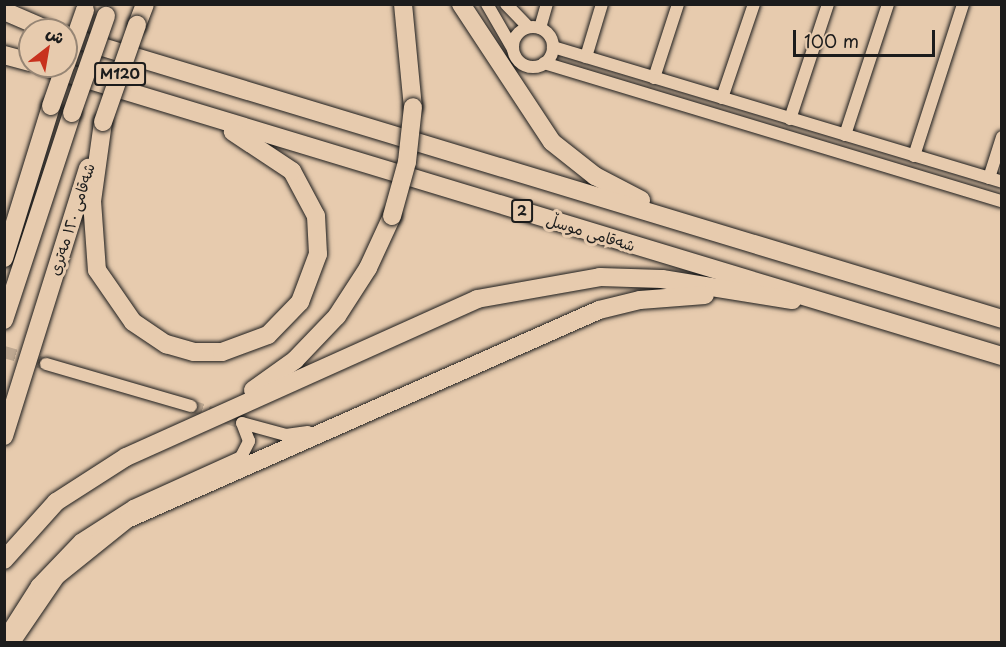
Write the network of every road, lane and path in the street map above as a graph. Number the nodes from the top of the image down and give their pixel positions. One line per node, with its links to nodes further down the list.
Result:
1 (144, 4): 30 (highway, شەقامی ١٢٠ مەتری / M120, bridge)
2 (403, 4): 51 (highway, bridge)
3 (461, 4): 40 (highway)
4 (487, 4): 21 (street)
5 (506, 4): 17 (street)
6 (547, 4): 17 (street)
7 (602, 4): 22 (street)
8 (678, 4): 26 (street)
9 (754, 4): 27 (street)
10 (828, 4): 29 (street)
11 (888, 4): 33 (street)
12 (963, 4): 36 (street)
13 (86, 7): 18 (highway, bridge)
14 (108, 10): 45 (highway, M120, bridge)
15 (4, 11): 16 (highway)
16 (20, 18)
17 (534, 28): 20 (street); 21 (street)
18 (78, 30)
19 (78, 40): 40 (highway, 2)
20 (553, 47): 22 (street); 23 (street)
21 (513, 48): 23 (street)
22 (586, 57): 26 (street)
23 (544, 63): 35 (street)
24 (78, 77): 28 (highway, شەقامی موسڵ / 2)
25 (61, 78): 32 (highway, bridge)
26 (654, 78): 27 (street)
27 (722, 98): 29 (street)
28 (210, 118): 30 (highway); 43 (highway, شەقامی موسڵ / 2)
29 (790, 119): 31 (street)
30 (103, 122): 50 (highway, شەقامی ١٢٠ مەتری)
31 (825, 129): 33 (street); 35 (street)
32 (43, 131): 39 (highway); 41 (highway)
33 (845, 135): 36 (street)
34 (1002, 137): 37 (street)
35 (819, 146): 38 (street)
36 (914, 156): 37 (street)
37 (995, 180)
38 (1002, 201)
39 (4, 212)
40 (758, 244): 44 (highway, 2)
41 (4, 258)
42 (761, 297): 43 (highway); 49 (highway); 51 (highway)
43 (814, 298): 46 (highway, شەقامی موسڵ / 2)
44 (1002, 319)
45 (4, 320)
46 (1002, 356)
47 (45, 364): 48 (street)
48 (190, 406)
49 (360, 414): 53 (street); 54 (highway)
50 (4, 436)
51 (160, 443): 52 (highway)
52 (4, 560)
53 (4, 637)
54 (11, 642)

